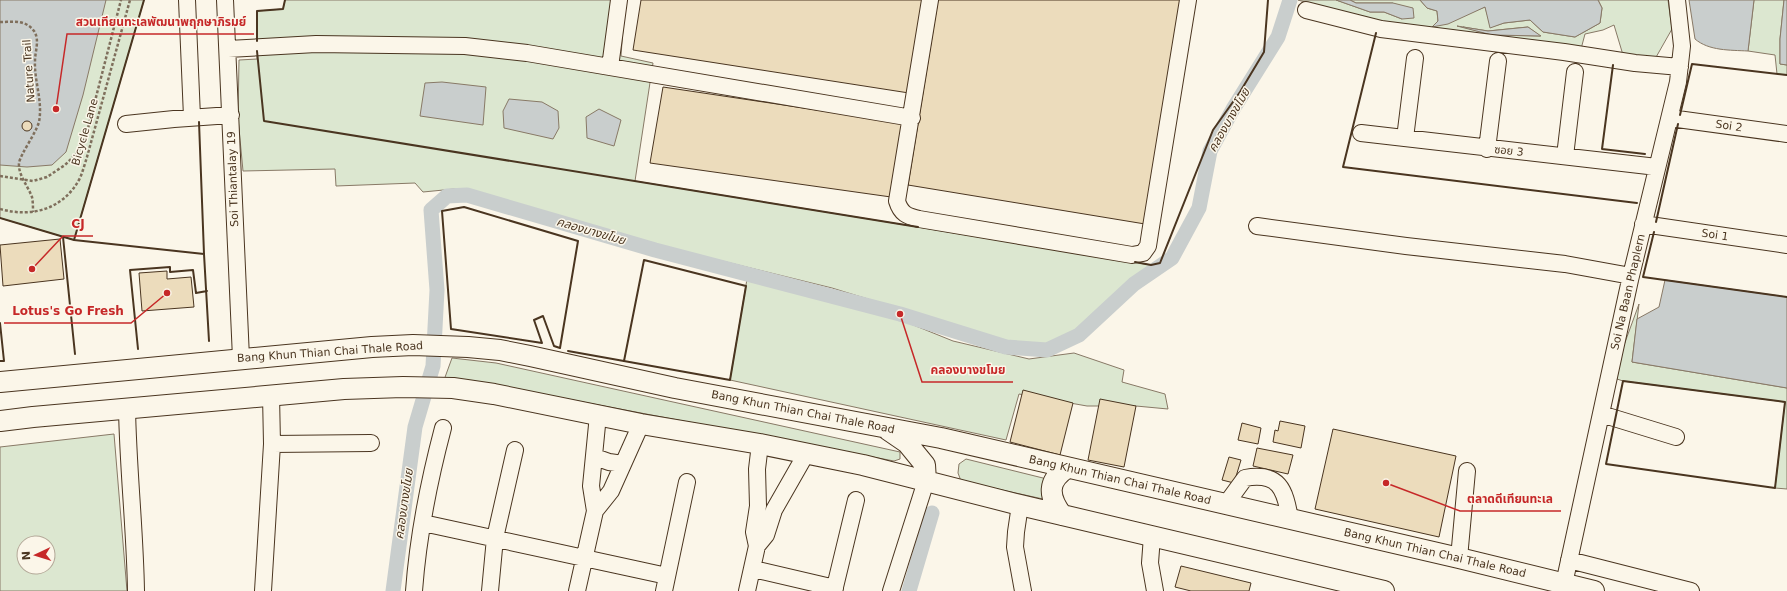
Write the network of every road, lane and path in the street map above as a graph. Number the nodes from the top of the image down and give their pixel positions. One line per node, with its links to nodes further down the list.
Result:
1 (121, 0): 29 (path)
2 (130, 0): 31 (path, Bicycle Lane)
3 (187, 0): 18 (street)
4 (225, 0): 11 (street, Soi Thiantalay 19)
5 (618, 0): 14 (street)
6 (930, 0): 19 (street)
7 (1188, 0): 19 (street)
8 (1677, 0): 15 (street, Soi Na Baan Phaplern)
9 (1306, 10): 15 (street)
10 (0, 22): 29 (path, Nature Trail)
11 (228, 49): 14 (street); 17 (street, Soi Thiantalay 19)
12 (1415, 58): 24 (street)
13 (1498, 61): 25 (street)
14 (610, 67): 19 (street)
15 (1680, 67): 20 (street, Soi Na Baan Phaplern)
16 (1575, 72): 26 (street)
17 (231, 115): 18 (street); 36 (street, Soi Thiantalay 19)
18 (192, 118): 21 (street)
19 (912, 118)
20 (1670, 118): 23 (street, Soi 2); 27 (street, Soi Na Baan Phaplern)
21 (126, 124)
22 (1361, 133): 24 (street, ซอย 3)
23 (1787, 134)
24 (1405, 138): 25 (street, ซอย 3)
25 (1487, 149): 26 (street, ซอย 3)
26 (1565, 156): 27 (street, ซอย 3)
27 (1658, 167): 32 (street, Soi Na Baan Phaplern)
28 (0, 176): 29 (path)
29 (23, 179): 31 (path, Nature Trail)
30 (0, 209): 31 (path, Bicycle Lane)
31 (33, 212)
32 (1643, 224): 34 (street, Soi 1); 35 (street, Soi Na Baan Phaplern)
33 (1257, 226): 35 (street)
34 (1787, 245)
35 (1631, 276): 41 (street, Soi Na Baan Phaplern)
36 (241, 358): 37 (main road, Bang Khun Thian Chai Thale Road); 45 (main road, Bang Khun Thian Chai Thale Road)
37 (0, 382)
38 (271, 395): 39 (main road); 40 (main road); 48 (street)
39 (127, 408): 42 (main road); 79 (street)
40 (598, 414): 43 (main road); 52 (street)
41 (1601, 414): 46 (street); 72 (street, Soi Na Baan Phaplern)
42 (0, 421)
43 (640, 424): 49 (main road); 53 (street)
44 (443, 428): 66 (street)
45 (885, 428): 54 (main road, Bang Khun Thian Chai Thale Road); 56 (main road)
46 (1676, 437)
47 (371, 443): 48 (street)
48 (272, 444): 80 (street)
49 (760, 444): 51 (main road); 58 (street)
50 (515, 450): 68 (street)
51 (806, 454): 56 (main road); 59 (street)
52 (594, 457): 53 (street); 63 (street)
53 (623, 464): 63 (street)
54 (1067, 468): 61 (main road, Bang Khun Thian Chai Thale Road); 64 (main road)
55 (1467, 471): 71 (street)
56 (926, 481): 62 (main road); 85 (street)
57 (687, 482): 74 (street)
58 (758, 486): 59 (street); 69 (street)
59 (784, 493): 69 (street)
60 (856, 500): 78 (street)
61 (1226, 504): 65 (main road, Bang Khun Thian Chai Thale Road); 65 (street)
62 (1020, 505): 64 (main road); 86 (street)
63 (595, 511): 70 (street)
64 (1062, 514): 67 (main road)
65 (1290, 519): 71 (main road, Bang Khun Thian Chai Thale Road)
66 (423, 523): 68 (street); 81 (street)
67 (1152, 536): 76 (main road); 87 (street)
68 (495, 538): 70 (street); 82 (street)
69 (757, 546): 73 (street)
70 (585, 558): 74 (street); 83 (street)
71 (1459, 558): 75 (main road, Bang Khun Thian Chai Thale Road)
72 (1569, 560): 75 (street, Soi Na Baan Phaplern); 77 (street)
73 (752, 569): 78 (street); 84 (street)
74 (666, 583)
75 (1564, 584): 89 (main road, Bang Khun Thian Chai Thale Road)
76 (1356, 588): 88 (main road)
77 (1674, 589): 90 (street)
78 (834, 590)
79 (136, 591)
80 (263, 591)
81 (414, 591)
82 (490, 591)
83 (577, 591)
84 (747, 591)
85 (891, 591)
86 (1023, 591)
87 (1154, 591)
88 (1384, 591)
89 (1594, 591)
90 (1691, 591)

